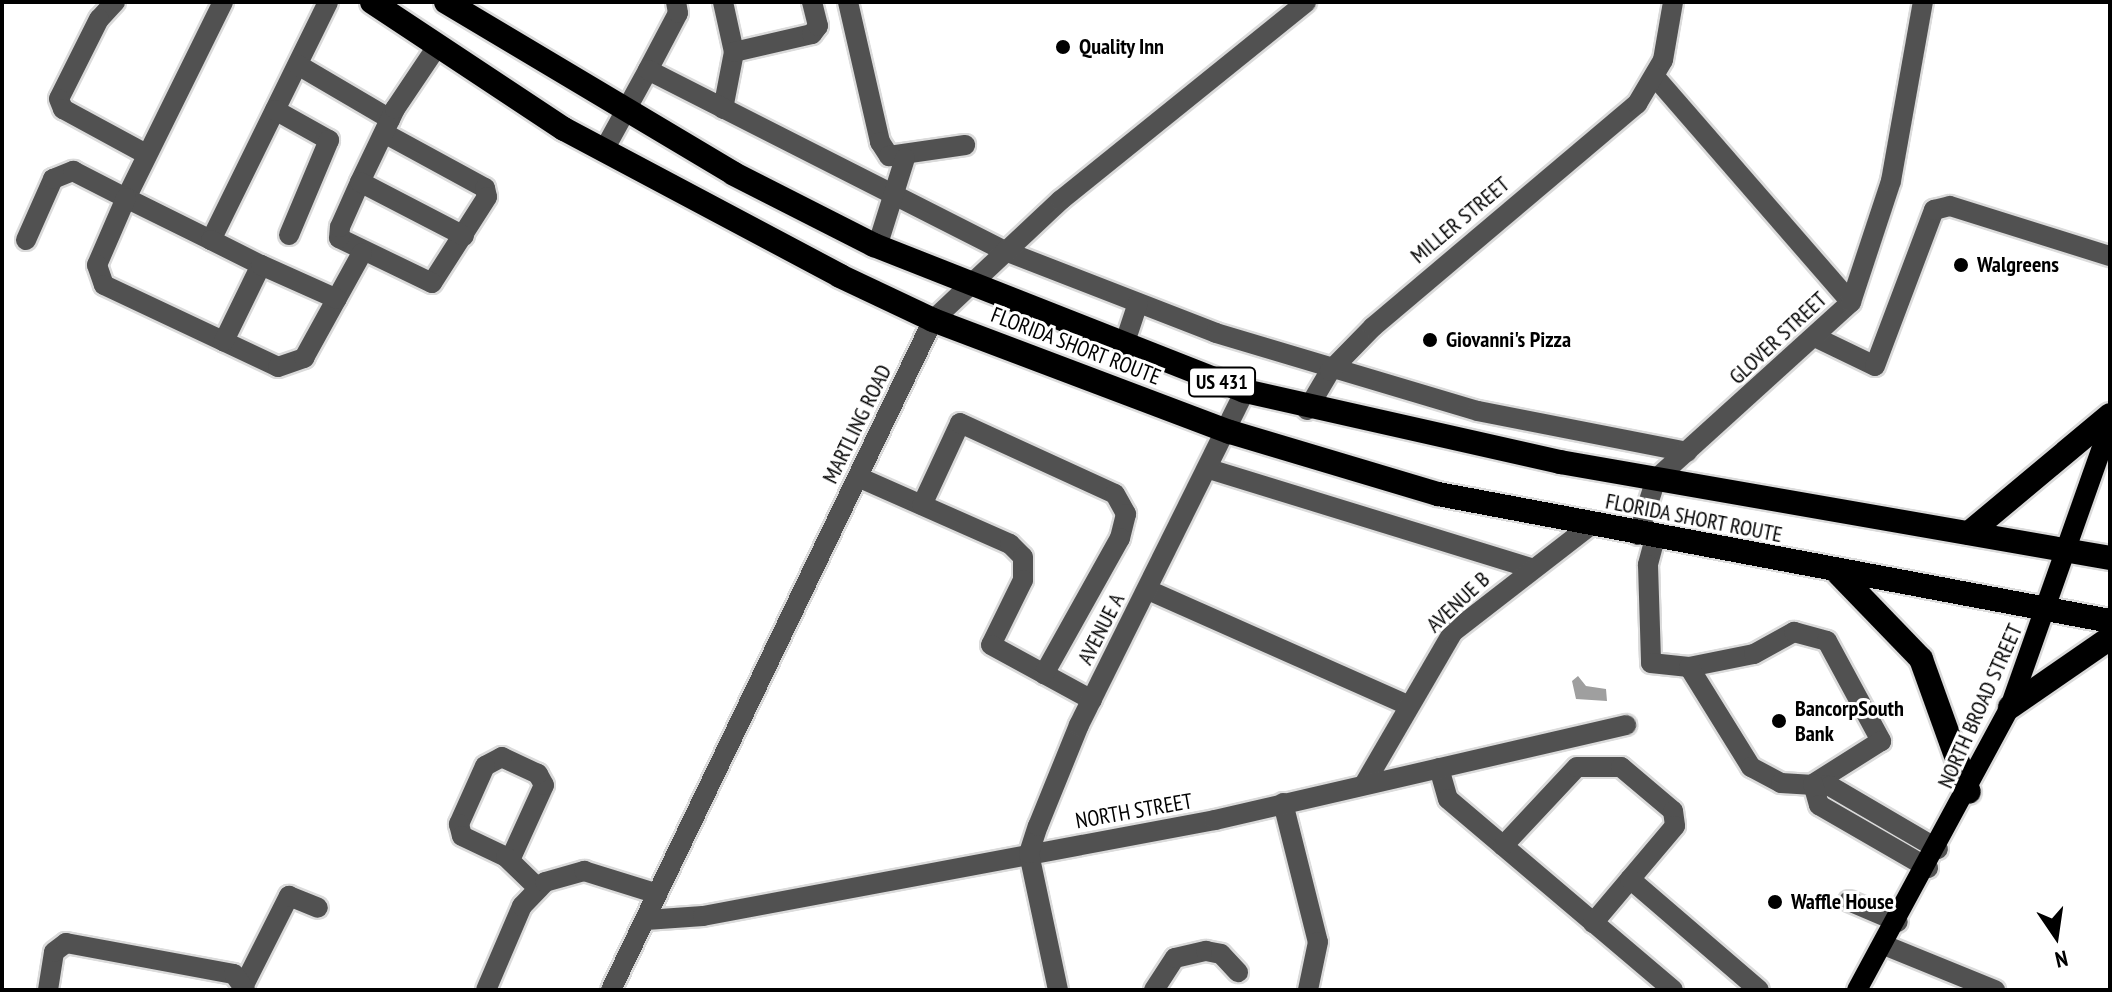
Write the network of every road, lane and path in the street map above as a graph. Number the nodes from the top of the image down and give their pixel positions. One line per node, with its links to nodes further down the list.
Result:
1 (115, 2): 24 (street)
2 (328, 2): 15 (street)
3 (372, 2): 13 (highway, FLORIDA SHORT ROUTE / US 431)
4 (446, 2): 20 (highway, FLORIDA SHORT ROUTE / US 431)
5 (676, 2): 16 (street)
6 (723, 2): 14 (street)
7 (812, 2): 14 (street)
8 (848, 2): 25 (street)
9 (1306, 2): 34 (street, MARTLING ROAD)
10 (1673, 2): 17 (street)
11 (1923, 2): 40 (street, GLOVER STREET)
12 (220, 3): 24 (street)
13 (438, 45): 21 (street); 23 (highway, FLORIDA SHORT ROUTE / US 431)
14 (734, 52): 18 (street)
15 (298, 65): 19 (street); 21 (street)
16 (648, 70): 18 (street); 20 (street)
17 (1656, 78): 40 (street); 46 (street, MILLER STREET)
18 (723, 109): 28 (street)
19 (275, 110): 29 (street); 32 (street)
20 (626, 112): 23 (street); 33 (highway, FLORIDA SHORT ROUTE / US 431)
21 (387, 126): 26 (street); 30 (street)
22 (965, 145): 25 (street)
23 (604, 150): 42 (highway, FLORIDA SHORT ROUTE / US 431)
24 (144, 153): 27 (street)
25 (905, 158): 28 (street)
26 (360, 182): 30 (street); 35 (street)
27 (126, 198): 31 (street); 32 (street); 44 (street)
28 (896, 199): 33 (street); 34 (street)
29 (289, 235)
30 (464, 236): 35 (street)
31 (26, 240)
32 (211, 240): 37 (street)
33 (877, 247): 38 (highway, FLORIDA SHORT ROUTE / US 431)
34 (1005, 251): 38 (street, MARTLING ROAD); 41 (street)
35 (362, 253): 39 (street)
36 (2110, 256): 43 (street)
37 (261, 265): 39 (street); 44 (street)
38 (965, 286): 42 (street, MARTLING ROAD); 45 (highway, FLORIDA SHORT ROUTE / US 431)
39 (337, 299): 44 (street)
40 (1851, 302): 43 (street, GLOVER STREET)
41 (1138, 303): 45 (street); 46 (street)
42 (933, 320): 51 (highway, FLORIDA SHORT ROUTE / US 431); 54 (street, MARTLING ROAD)
43 (1817, 338): 52 (street, GLOVER STREET)
44 (224, 341)
45 (1124, 345): 47 (highway, FLORIDA SHORT ROUTE / US 431)
46 (1330, 371): 48 (street, MILLER STREET); 52 (street)
47 (1245, 391): 48 (highway, FLORIDA SHORT ROUTE / US 431); 51 (street, AVENUE A)
48 (1307, 410): 55 (highway, FLORIDA SHORT ROUTE / US 431)
49 (2110, 415): 58 (highway)
50 (2110, 425): 60 (main road, NORTH BROAD STREET)
51 (1230, 432): 53 (street, AVENUE A); 57 (highway, FLORIDA SHORT ROUTE / US 431)
52 (1687, 452): 55 (street, GLOVER STREET)
53 (1212, 470): 62 (street); 64 (street, AVENUE A)
54 (858, 477): 56 (street); 86 (street, MARTLING ROAD)
55 (1656, 479): 58 (highway, FLORIDA SHORT ROUTE / US 431); 59 (street)
56 (922, 505): 69 (street); 69 (street)
57 (1591, 525): 59 (highway, FLORIDA SHORT ROUTE / US 431); 62 (street, AVENUE B)
58 (1969, 533): 60 (highway, FLORIDA SHORT ROUTE / US 431)
59 (1646, 536): 63 (highway, FLORIDA SHORT ROUTE / US 431); 68 (street)
60 (2071, 550): 61 (highway, FLORIDA SHORT ROUTE / US 431); 65 (main road, NORTH BROAD STREET)
61 (2110, 558)
62 (1531, 568): 71 (street, AVENUE B)
63 (1839, 574): 65 (highway, FLORIDA SHORT ROUTE / US 431); 77 (highway)
64 (1148, 590): 70 (street, AVENUE A); 71 (street)
65 (2049, 609): 66 (highway, FLORIDA SHORT ROUTE / US 431); 72 (main road, NORTH BROAD STREET)
66 (2110, 621)
67 (2110, 638): 72 (highway)
68 (1689, 667): 76 (street); 76 (street)
69 (1044, 674): 70 (street)
70 (1092, 700): 81 (street, AVENUE A)
71 (1408, 705): 75 (street, AVENUE B)
72 (2010, 707): 77 (main road, NORTH BROAD STREET)
73 (1626, 725): 74 (street, NORTH STREET)
74 (1439, 768): 75 (street, NORTH STREET); 79 (street)
75 (1365, 783): 78 (street, NORTH STREET)
76 (1813, 784): 80 (street); 83 (street)
77 (1969, 792): 80 (main road, NORTH BROAD STREET)
78 (1283, 803): 81 (street, NORTH STREET); 100 (street)
79 (1503, 846): 84 (street); 91 (street)
80 (1938, 849): 83 (main road, NORTH BROAD STREET)
81 (1029, 853): 89 (street, NORTH STREET); 98 (street)
82 (510, 860): 82 (street); 85 (street)
83 (1928, 868): 90 (main road, NORTH BROAD STREET)
84 (1630, 879): 91 (street); 102 (street)
85 (538, 888): 86 (street); 96 (street)
86 (658, 894): 89 (street, MARTLING ROAD)
87 (1849, 901): 90 (street)
88 (318, 908): 94 (street)
89 (646, 920): 97 (street, MARTLING ROAD)
90 (1898, 922): 92 (main road, NORTH BROAD STREET)
91 (1593, 923): 101 (street)
92 (1884, 945): 103 (main road, NORTH BROAD STREET); 104 (street)
93 (1238, 972): 99 (street)
94 (245, 988): 95 (street)
95 (48, 990)
96 (486, 990)
97 (611, 990)
98 (1058, 990)
99 (1154, 990)
100 (1308, 990)
101 (1673, 990)
102 (1759, 990)
103 (1857, 990)
104 (1995, 990)

